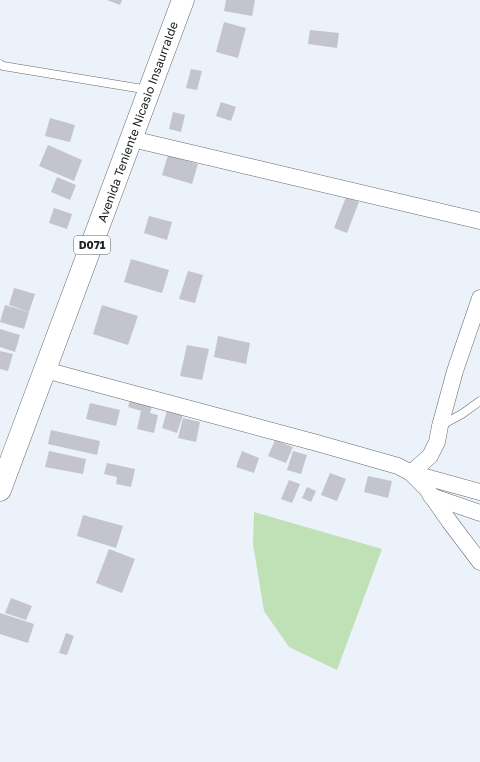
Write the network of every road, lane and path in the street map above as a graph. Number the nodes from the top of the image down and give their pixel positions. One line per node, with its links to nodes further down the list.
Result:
1 (183, 0): 3 (main road, Avenida Teniente Nicasio Insaurralde / D071)
2 (0, 64): 3 (lane)
3 (150, 90): 4 (main road, Avenida Teniente Nicasio Insaurralde / D071)
4 (132, 139): 5 (street); 7 (main road, Avenida Teniente Nicasio Insaurralde / D071)
5 (480, 222)
6 (480, 298): 9 (street)
7 (45, 370): 10 (street); 11 (main road, Avenida Teniente Nicasio Insaurralde / D071)
8 (480, 402): 9 (lane)
9 (440, 426): 10 (street)
10 (411, 473): 12 (street); 13 (street)
11 (0, 490)
12 (480, 492)
13 (431, 496): 14 (street); 15 (street)
14 (480, 514)
15 (480, 562)

